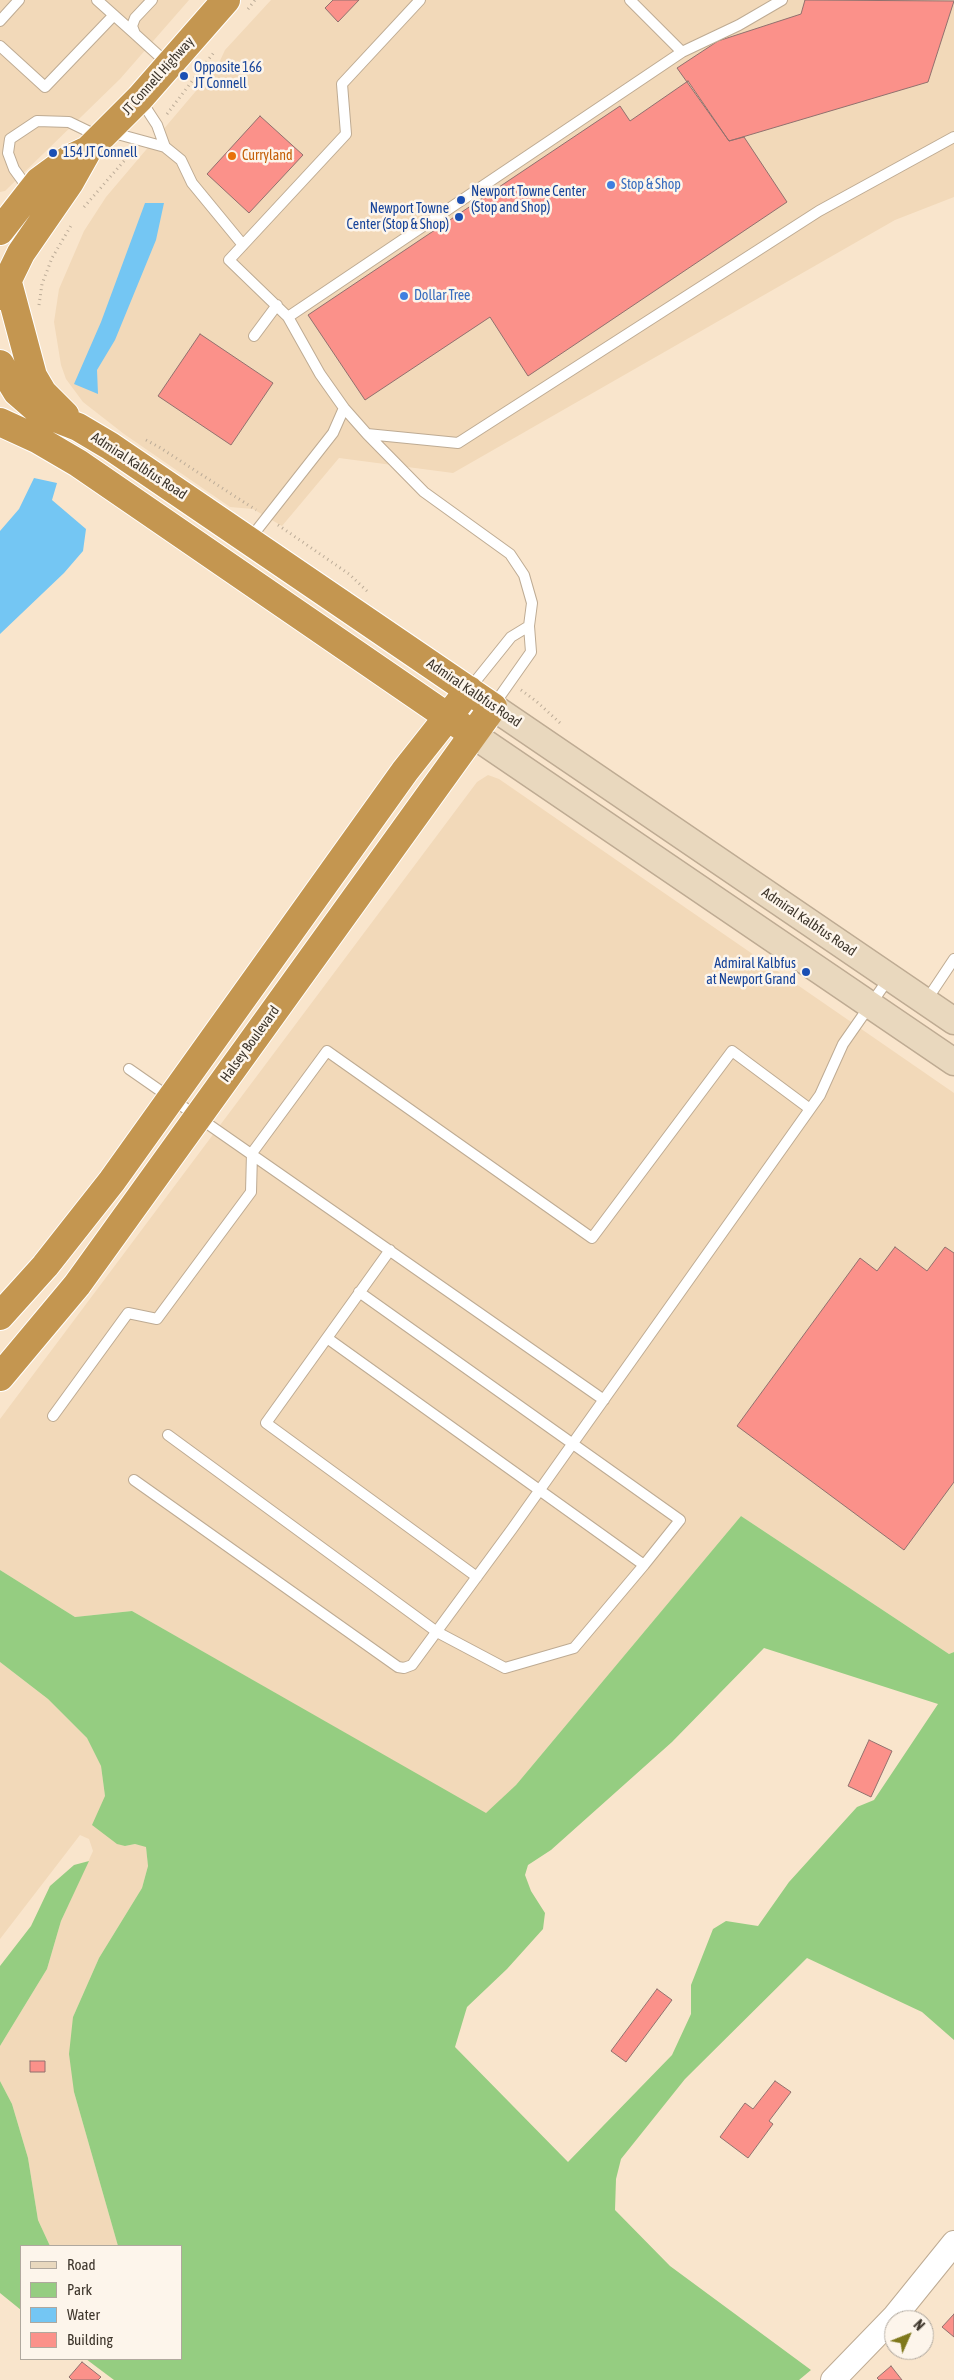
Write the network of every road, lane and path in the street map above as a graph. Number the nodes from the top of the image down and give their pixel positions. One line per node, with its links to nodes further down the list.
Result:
1 (19, 0): 9 (lane)
2 (96, 0): 8 (lane)
3 (152, 0): 10 (lane)
4 (226, 0): 13 (highway, JT Connell Highway)
5 (420, 0): 21 (lane)
6 (630, 0): 12 (lane)
7 (782, 0): 12 (lane)
8 (114, 15): 10 (lane); 11 (lane)
9 (0, 21)
10 (135, 34): 13 (lane)
11 (0, 46)
12 (682, 52): 26 (lane)
13 (169, 65): 14 (highway, JT Connell Highway)
14 (140, 98): 16 (highway, JT Connell Highway); 17 (lane)
15 (954, 138): 32 (lane)
16 (99, 140): 17 (lane); 18 (lane); 19 (highway, JT Connell Highway); 23 (highway, JT Connell Highway)
17 (165, 147): 21 (lane)
18 (4, 154): 19 (lane)
19 (30, 192): 20 (highway, JT Connell Highway)
20 (0, 231)
21 (243, 245): 24 (lane)
22 (42, 284): 25 (path)
23 (4, 288): 31 (highway)
24 (277, 305): 26 (lane); 27 (lane)
25 (39, 310)
26 (288, 317): 29 (lane)
27 (254, 336)
28 (0, 364): 31 (highway, Admiral Kalbfus Road)
29 (344, 408): 32 (lane); 35 (lane)
30 (0, 422): 39 (highway)
31 (78, 427): 35 (highway, Admiral Kalbfus Road)
32 (367, 434): 36 (lane)
33 (142, 438): 34 (path)
34 (256, 510)
35 (249, 540): 37 (highway, Admiral Kalbfus Road)
36 (529, 626): 37 (lane); 38 (lane)
37 (469, 690): 38 (highway, Admiral Kalbfus Road); 39 (highway)
38 (493, 706): 40 (highway, Halsey Boulevard); 42 (main road, Admiral Kalbfus Road)
39 (447, 716): 40 (highway); 48 (highway)
40 (472, 734): 44 (main road); 50 (highway, Halsey Boulevard)
41 (954, 959): 43 (lane)
42 (889, 977): 43 (main road, Admiral Kalbfus Road); 44 (lane)
43 (926, 1001): 45 (main road, Admiral Kalbfus Road)
44 (871, 1004): 46 (main road); 49 (lane)
45 (954, 1021)
46 (954, 1062)
47 (129, 1069): 48 (lane)
48 (172, 1098): 50 (lane); 54 (highway)
49 (810, 1109): 51 (lane); 57 (lane)
50 (199, 1116): 51 (lane); 56 (highway, Halsey Boulevard)
51 (252, 1152): 52 (lane); 58 (lane)
52 (390, 1250): 53 (lane); 57 (lane)
53 (360, 1292): 55 (lane); 60 (lane)
54 (0, 1316)
55 (327, 1338): 62 (lane); 64 (lane)
56 (0, 1377)
57 (604, 1400): 60 (lane)
58 (53, 1416)
59 (168, 1435): 65 (lane)
60 (573, 1443): 62 (lane); 63 (lane)
61 (134, 1480): 65 (lane)
62 (540, 1490): 63 (lane); 64 (lane)
63 (644, 1565): 65 (lane)
64 (477, 1577): 65 (lane)
65 (437, 1632)
66 (954, 2243): 67 (street)
67 (833, 2380)

